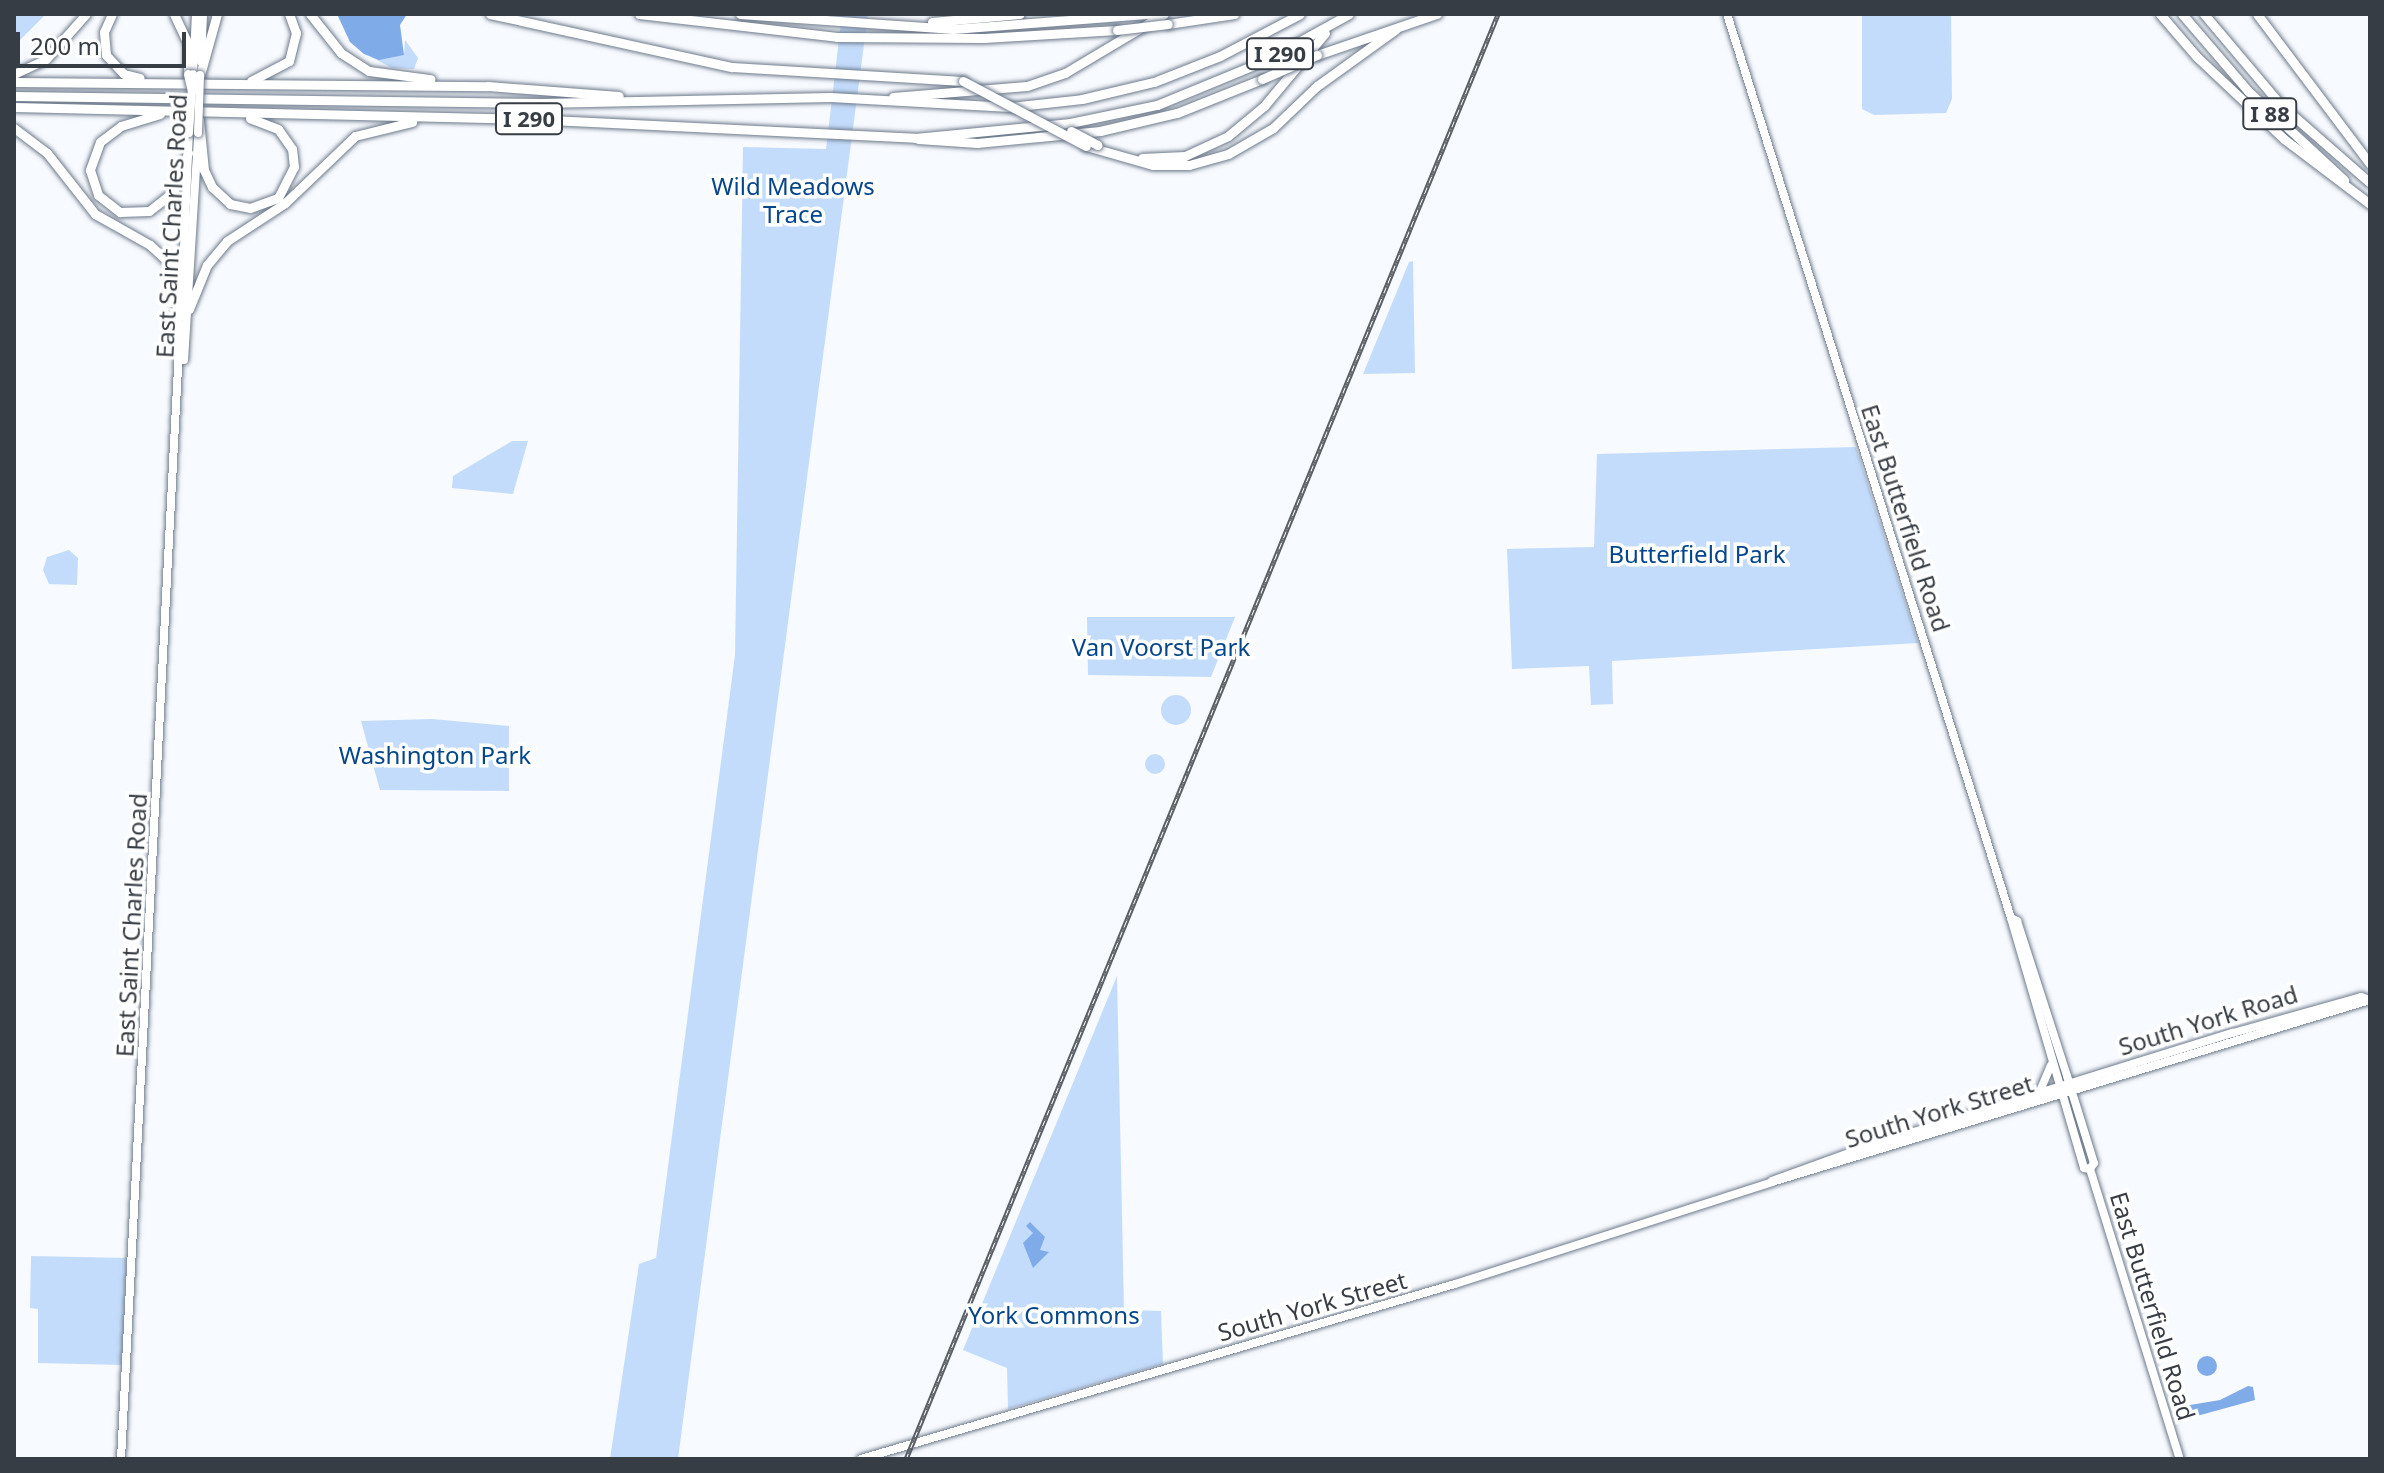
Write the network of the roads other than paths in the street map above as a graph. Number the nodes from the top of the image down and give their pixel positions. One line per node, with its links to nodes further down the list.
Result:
1 (86, 14): 28 (highway)
2 (112, 14): 31 (highway)
3 (174, 14): 29 (highway)
4 (196, 14): 29 (main road, East Saint Charles Road)
5 (203, 14): 29 (main road, East Saint Charles Road)
6 (217, 14): 29 (highway)
7 (289, 14): 32 (highway)
8 (310, 14): 33 (highway)
9 (490, 14): 41 (highway, bridge)
10 (639, 14): 24 (highway, bridge)
11 (740, 14): 26 (highway)
12 (1020, 14): 26 (highway)
13 (1150, 14): 23 (highway)
14 (1234, 14): 24 (highway)
15 (1300, 14): 36 (highway, I 290)
16 (1349, 14): 25 (highway, I 290)
17 (1437, 14): 27 (highway)
18 (1727, 14): 54 (main road, East Butterfield Road)
19 (2160, 14): 50 (highway)
20 (2182, 14): 50 (highway, I 88)
21 (2204, 14): 49 (highway, I 88)
22 (2257, 14): 48 (highway)
23 (1139, 15): 26 (highway)
24 (1166, 19): 36 (highway)
25 (1336, 23): 41 (highway, bridge); 46 (highway, I 290)
26 (878, 24)
27 (1396, 29): 41 (highway, bridge); 46 (highway, bridge)
28 (14, 74)
29 (194, 75): 34 (highway, bridge); 42 (main road, East Saint Charles Road, bridge)
30 (14, 82): 31 (highway)
31 (167, 83): 32 (highway)
32 (244, 84): 33 (highway)
33 (488, 86): 37 (highway)
34 (192, 91): 45 (main road, East Saint Charles Road, bridge)
35 (14, 96): 37 (highway, I 290)
36 (871, 98): 37 (highway, I 290)
37 (634, 99)
38 (14, 107): 39 (highway, I 290)
39 (168, 112): 40 (highway, I 290); 47 (highway)
40 (231, 113): 43 (highway, I 290); 45 (highway)
41 (1031, 114)
42 (198, 118): 45 (highway, bridge)
43 (461, 118): 46 (highway, I 290); 51 (highway)
44 (14, 128): 52 (highway)
45 (196, 133): 47 (main road, East Saint Charles Road); 51 (main road, East Saint Charles Road)
46 (915, 138)
47 (188, 153): 52 (main road, East Saint Charles Road)
48 (2370, 164)
49 (2370, 183)
50 (2370, 203)
51 (189, 309): 53 (main road, East Saint Charles Road)
52 (179, 334): 53 (main road, East Saint Charles Road)
53 (180, 393): 65 (main road, East Saint Charles Road)
54 (2011, 918): 55 (main road, East Butterfield Road); 56 (main road, East Butterfield Road)
55 (2052, 1064): 58 (main road, East Butterfield Road); 59 (main road)
56 (2069, 1083): 57 (main road, South York Road); 58 (main road, South York Road); 60 (main road, East Butterfield Road)
57 (2088, 1089): 60 (main road, South York Road); 61 (main road)
58 (2060, 1091): 59 (main road, South York Street); 60 (main road, South York Street); 62 (main road, East Butterfield Road); 63 (main road, South York Street)
59 (2039, 1092): 63 (main road, South York Street)
60 (2072, 1093): 61 (main road, East Butterfield Road)
61 (2079, 1115): 62 (main road, East Butterfield Road)
62 (2090, 1169): 64 (main road, East Butterfield Road)
63 (1772, 1182): 66 (main road, South York Street)
64 (2179, 1457)
65 (121, 1459)
66 (861, 1459)

